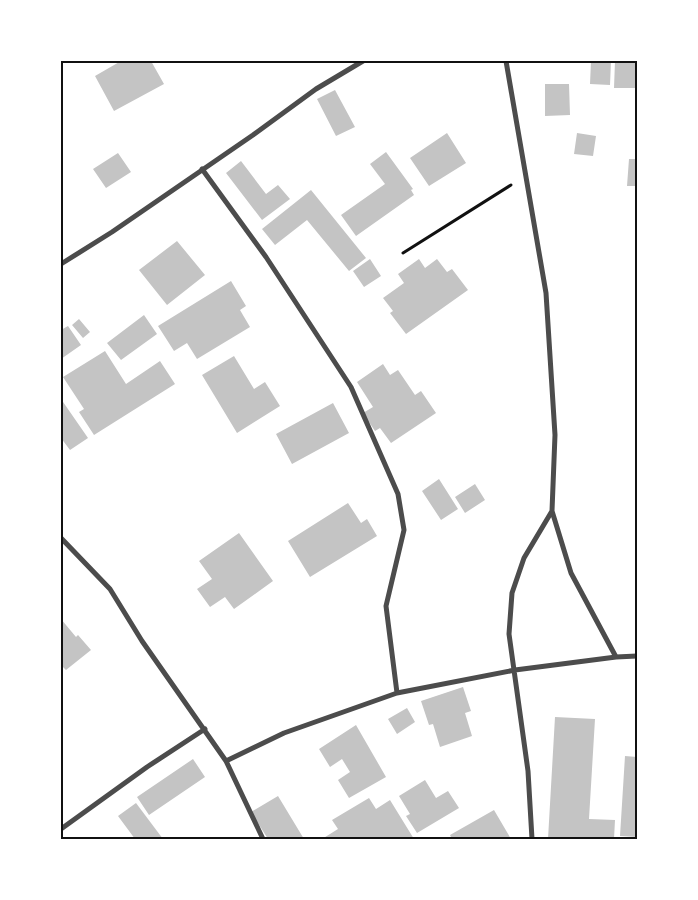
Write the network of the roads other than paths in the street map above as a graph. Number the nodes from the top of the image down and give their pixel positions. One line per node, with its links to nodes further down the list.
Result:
1 (363, 61): 3 (street)
2 (506, 61): 5 (street)
3 (202, 169): 4 (street); 10 (street)
4 (61, 264)
5 (552, 511): 8 (street); 9 (street)
6 (61, 538): 11 (street)
7 (637, 656): 8 (street)
8 (616, 657): 9 (street)
9 (515, 670): 10 (street); 15 (street)
10 (397, 693): 12 (street)
11 (205, 729): 12 (street); 13 (street)
12 (226, 761): 14 (street)
13 (61, 829)
14 (262, 839)
15 (532, 839)

